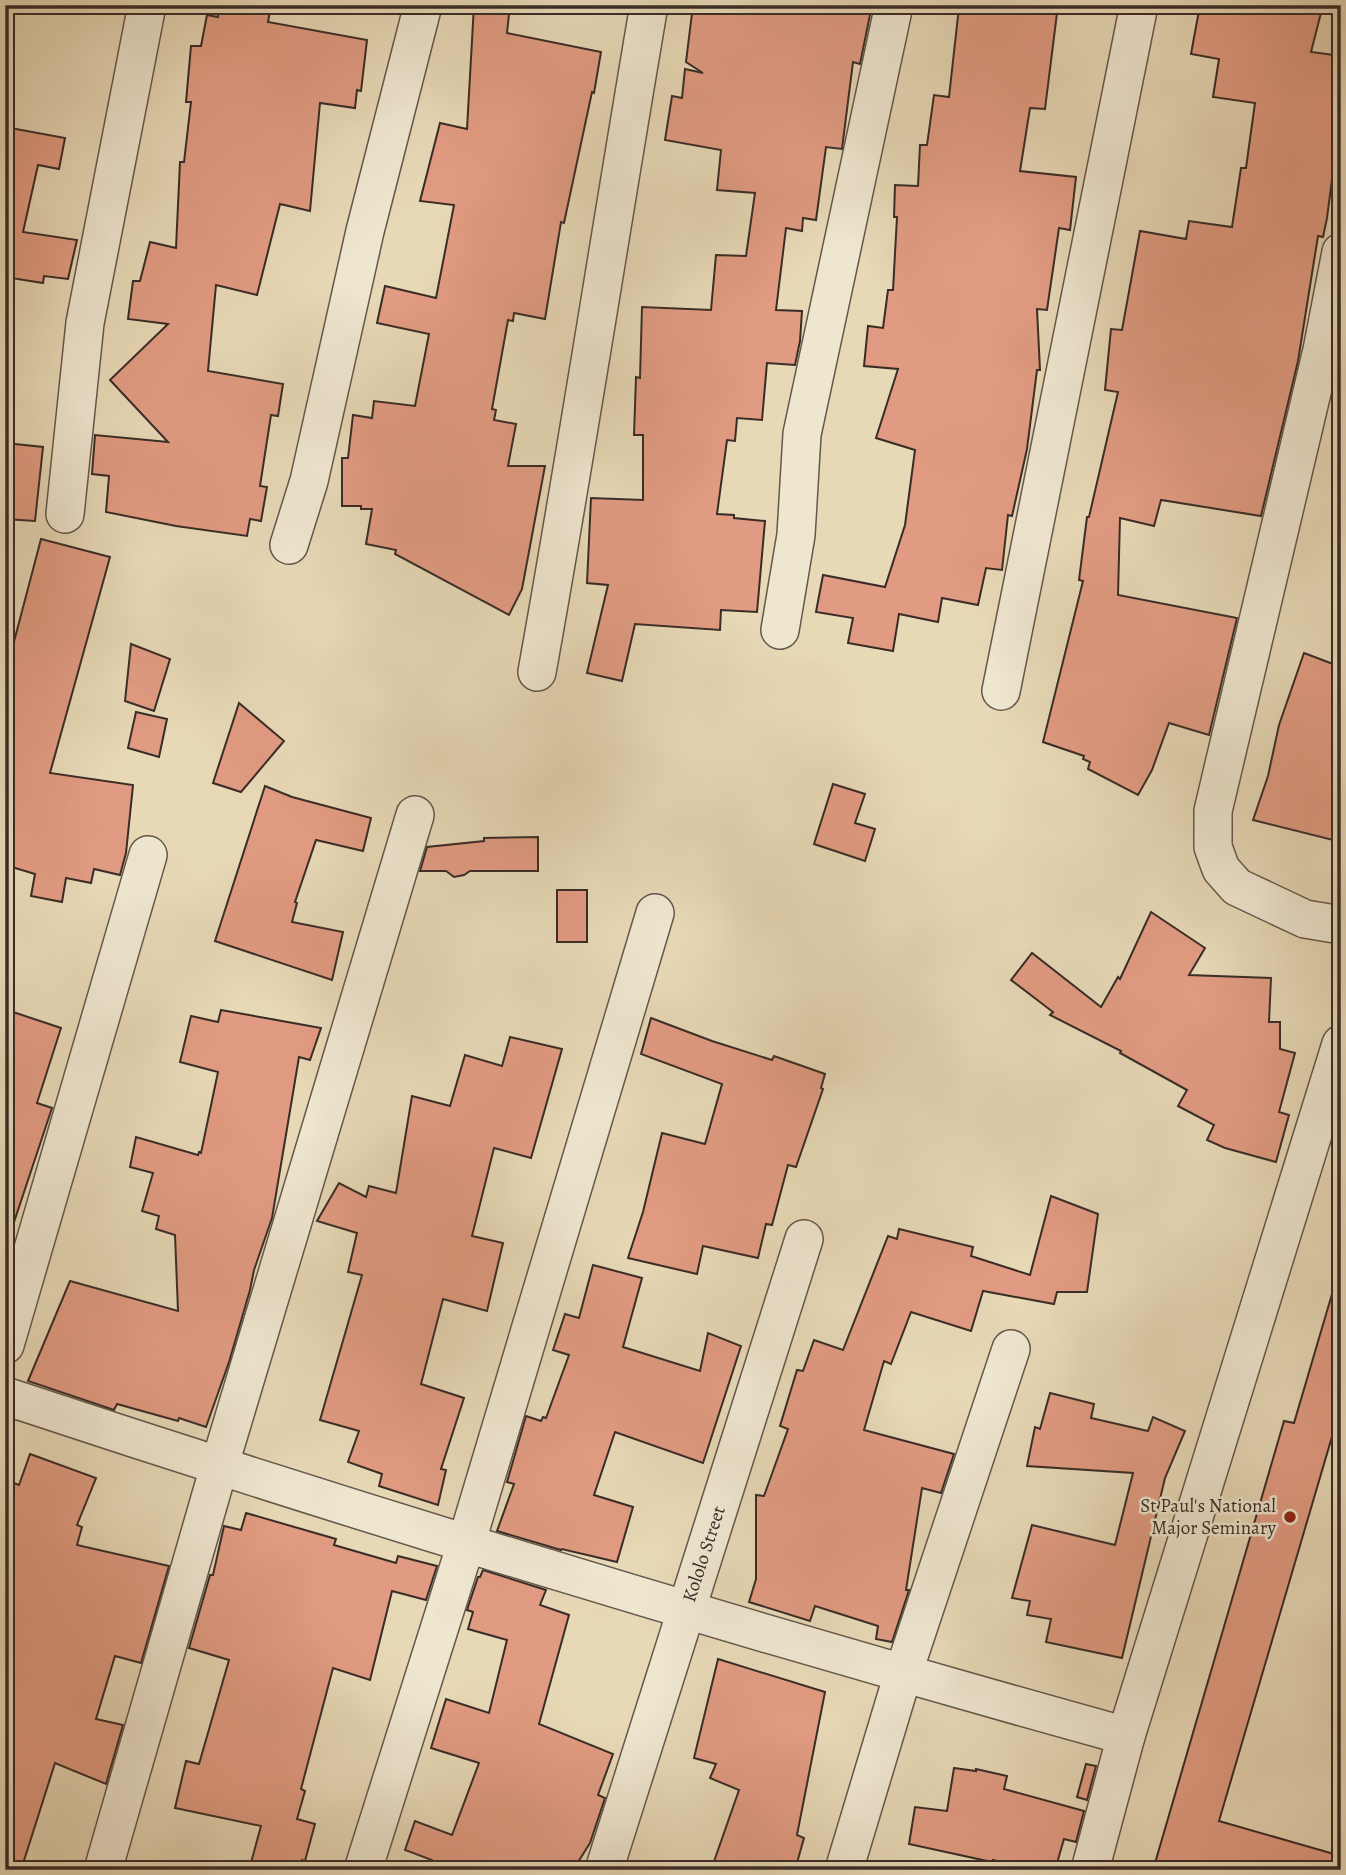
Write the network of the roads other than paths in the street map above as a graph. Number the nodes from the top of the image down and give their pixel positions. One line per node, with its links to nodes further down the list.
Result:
1 (147, 5): 7 (street)
2 (423, 5): 8 (street)
3 (649, 5): 10 (street)
4 (894, 5): 9 (street)
5 (1139, 5): 11 (street)
6 (1341, 251): 15 (street)
7 (65, 514)
8 (289, 545)
9 (780, 630)
10 (537, 672)
11 (1001, 691)
12 (415, 815): 21 (street)
13 (148, 855): 18 (street)
14 (655, 913): 22 (street)
15 (1341, 925)
16 (1341, 1044): 25 (street)
17 (804, 1239): 23 (street, Kololo Street)
18 (5, 1345)
19 (1011, 1349): 24 (street)
20 (5, 1396): 21 (street)
21 (219, 1467): 22 (street); 26 (street)
22 (466, 1544): 23 (street); 27 (street)
23 (686, 1611): 24 (street); 28 (street, Kololo Street)
24 (903, 1674): 25 (street); 29 (street)
25 (1126, 1736): 30 (street)
26 (103, 1870)
27 (363, 1870)
28 (604, 1870)
29 (844, 1870)
30 (1090, 1870)

